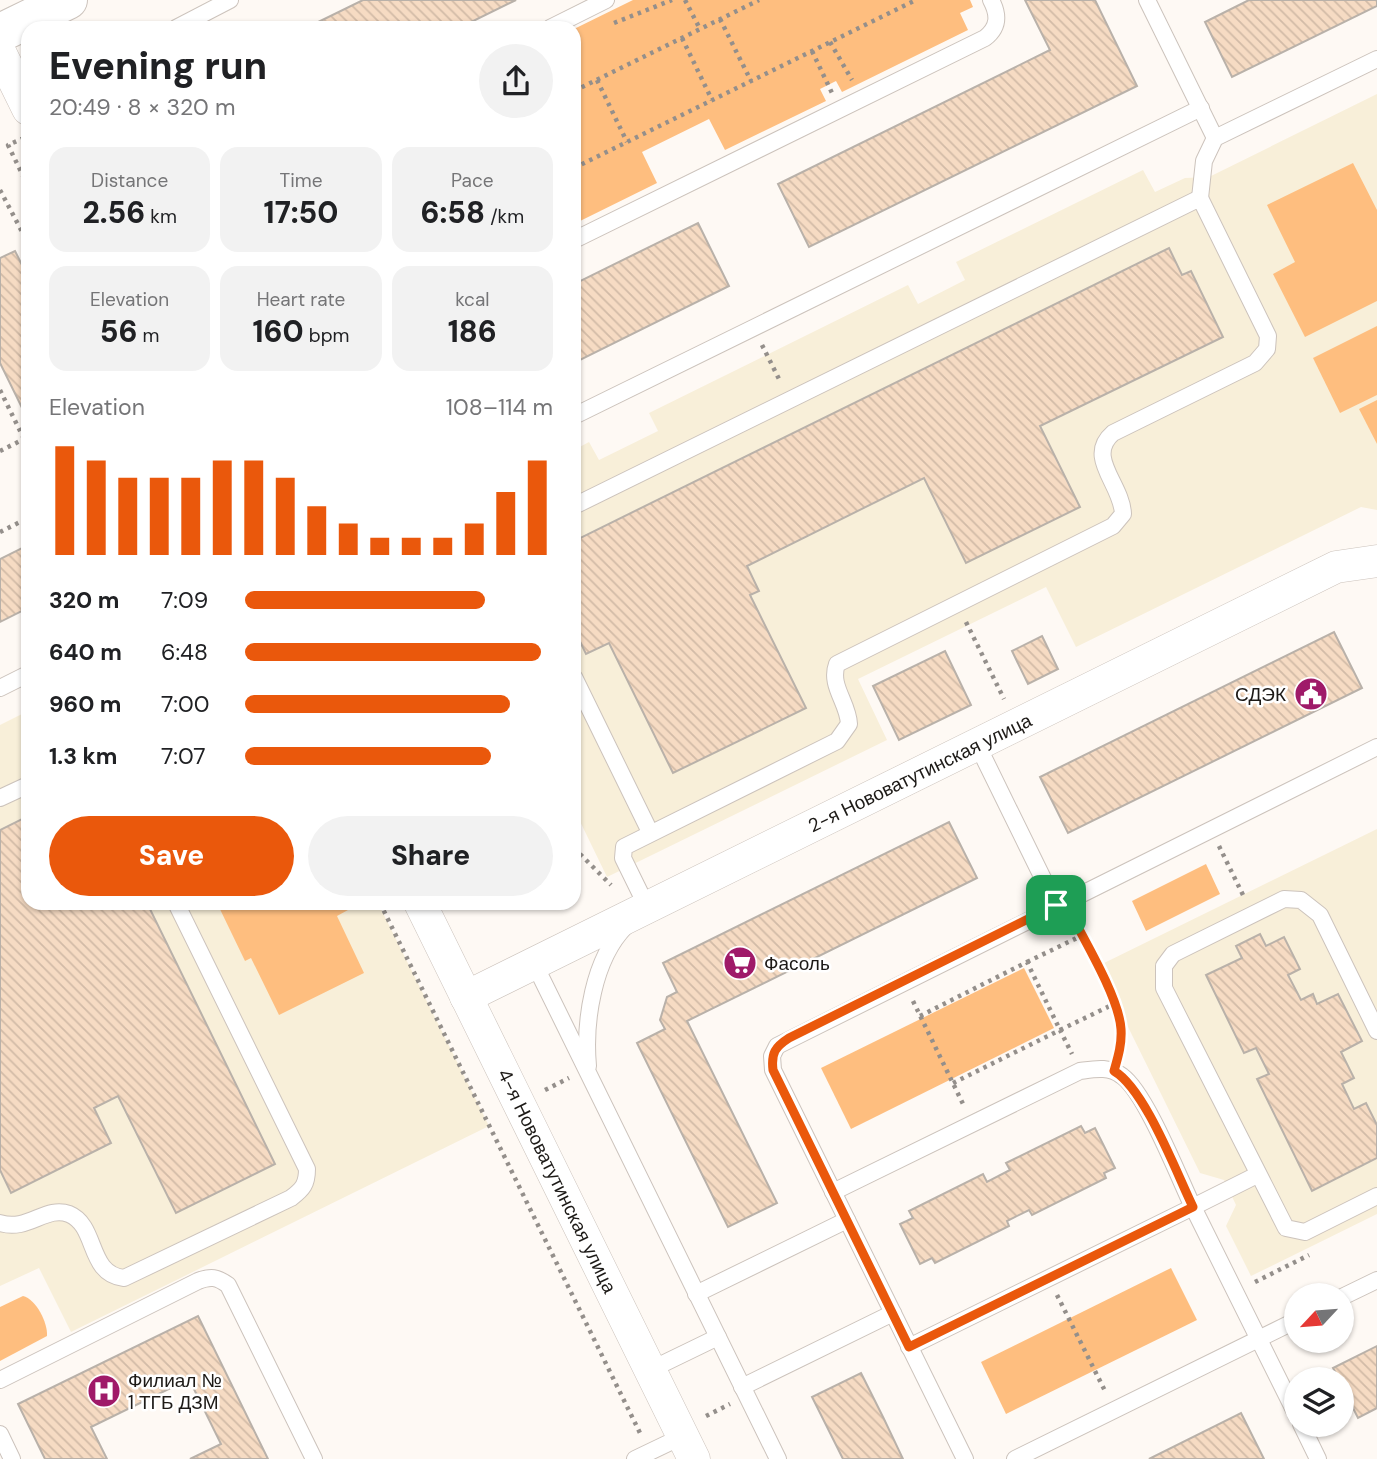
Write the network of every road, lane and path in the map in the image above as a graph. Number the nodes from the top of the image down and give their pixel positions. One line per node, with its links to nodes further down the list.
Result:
1 (68, 0): 11 (street)
2 (230, 0): 12 (lane)
3 (607, 0): 13 (lane)
4 (672, 0): 15 (path)
5 (685, 0): 16 (path)
6 (759, 0): 10 (path)
7 (916, 0): 19 (path)
8 (991, 0): 28 (lane)
9 (1147, 0): 27 (lane)
10 (720, 19): 16 (path); 23 (path)
11 (25, 21)
12 (190, 21)
13 (564, 21)
14 (21, 23): 17 (street)
15 (611, 24)
16 (700, 29): 18 (path)
17 (0, 33)
18 (682, 38): 22 (path); 26 (path)
19 (812, 51): 23 (path); 28 (path)
20 (0, 52): 25 (street)
21 (1377, 59): 29 (lane)
22 (597, 80): 24 (path); 31 (path)
23 (751, 81): 26 (path)
24 (581, 88)
25 (21, 94)
26 (712, 100): 31 (path)
27 (1200, 108): 29 (lane); 38 (lane)
28 (840, 109): 37 (lane)
29 (1215, 138): 35 (lane)
30 (18, 141): 33 (path)
31 (627, 142): 32 (path)
32 (581, 165)
33 (21, 172)
34 (0, 190): 36 (path)
35 (1200, 198): 40 (lane); 49 (lane)
36 (21, 230)
37 (581, 237)
38 (753, 327): 40 (path); 41 (lane)
39 (0, 390): 42 (path)
40 (790, 400): 45 (lane)
41 (581, 413)
42 (21, 433)
43 (21, 440): 44 (path)
44 (0, 451)
45 (581, 503)
46 (21, 522): 47 (path)
47 (0, 532)
48 (1377, 561): 53 (street, 2-я Нововатутинская улица)
49 (957, 603): 53 (path); 59 (lane)
50 (21, 678): 51 (lane)
51 (0, 688)
52 (581, 691): 59 (lane)
53 (1017, 724): 54 (street, 2-я Нововатутинская улица)
54 (977, 744): 61 (lane); 62 (street, 2-я Нововатутинская улица)
55 (1377, 747): 58 (lane)
56 (21, 788): 57 (lane)
57 (0, 799)
58 (1211, 829): 60 (path); 61 (lane)
59 (650, 832): 62 (lane)
60 (1243, 895)
61 (1060, 903): 66 (path); 69 (lane)
62 (645, 908): 68 (street, 2-я Нововатутинская улица); 77 (lane)
63 (179, 910): 85 (lane)
64 (383, 910): 105 (path)
65 (423, 910): 70 (street, 4-я Нововатутинская улица)
66 (1081, 936): 67 (path); 71 (path)
67 (1027, 962): 72 (path); 73 (path)
68 (534, 963): 70 (street, 2-я Нововатутинская улица); 77 (lane)
69 (903, 981): 72 (path); 81 (lane)
70 (466, 997): 97 (street, 4-я Нововатутинская улица)
71 (1114, 1004): 73 (path); 76 (path)
72 (920, 1016): 78 (path)
73 (1060, 1030): 75 (path); 78 (path)
74 (1377, 1031): 80 (lane)
75 (1080, 1071): 76 (lane); 79 (lane)
76 (1114, 1071): 83 (lane)
77 (589, 1075): 91 (lane)
78 (953, 1083): 79 (path)
79 (972, 1123): 81 (lane)
80 (1257, 1175): 82 (lane); 83 (lane)
81 (833, 1192): 84 (lane)
82 (1377, 1196)
83 (1193, 1207): 87 (lane); 90 (lane)
84 (847, 1220): 91 (lane); 92 (lane)
85 (0, 1223)
86 (1318, 1250): 90 (path)
87 (1049, 1278): 96 (lane); 101 (path)
88 (1377, 1280): 89 (lane)
89 (1354, 1291)
90 (1235, 1292): 95 (lane)
91 (696, 1294): 94 (lane)
92 (893, 1313): 96 (lane); 99 (lane)
93 (1284, 1326): 95 (lane)
94 (718, 1337): 97 (lane); 99 (lane)
95 (1259, 1339): 100 (lane); 101 (lane)
96 (909, 1347): 109 (lane)
97 (650, 1370): 104 (street, 4-я Нововатутинская улица)
98 (0, 1380): 107 (lane)
99 (742, 1387): 108 (lane)
100 (1284, 1390)
101 (1115, 1410): 110 (lane)
102 (0, 1434): 106 (lane)
103 (1307, 1437): 111 (lane)
104 (688, 1447): 105 (lane)
105 (642, 1456)
106 (12, 1459)
107 (314, 1459)
108 (778, 1459)
109 (965, 1459)
110 (1015, 1459)
111 (1318, 1459)

